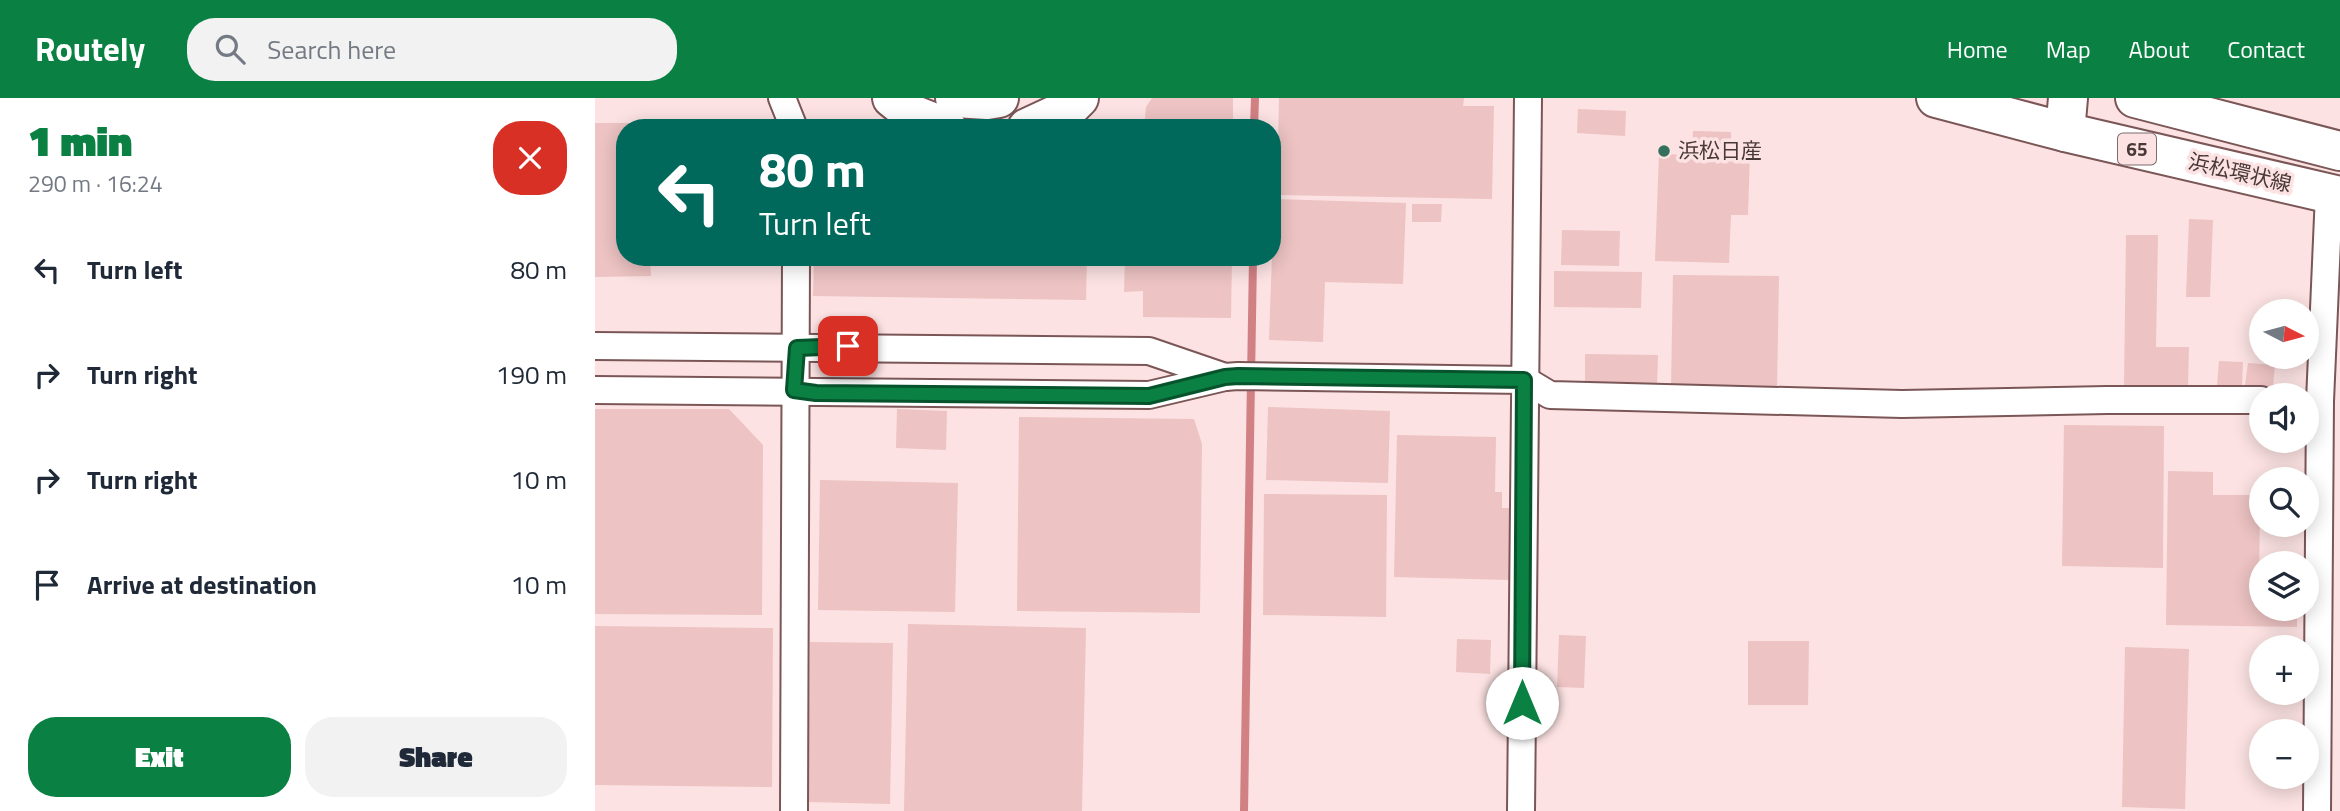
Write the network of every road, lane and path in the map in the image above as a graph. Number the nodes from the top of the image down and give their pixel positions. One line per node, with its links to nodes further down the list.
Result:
1 (782, 98): 10 (street)
2 (893, 98): 11 (main road)
3 (954, 98): 4 (main road)
4 (999, 98)
5 (1079, 98): 12 (main road)
6 (1528, 98): 19 (street)
7 (1935, 98): 9 (main road, 浜松環状線 / 65)
8 (2134, 98): 13 (main road, 65)
9 (2066, 115): 14 (main road, 浜松環状線 / 65)
10 (790, 119)
11 (924, 119)
12 (1046, 119)
13 (2340, 151)
14 (2335, 195): 20 (street)
15 (796, 266): 17 (street)
16 (595, 346): 17 (street)
17 (797, 348): 18 (street); 22 (street)
18 (1232, 377): 19 (street); 22 (street)
19 (1524, 380): 23 (street); 26 (street)
20 (2315, 383)
21 (595, 390): 22 (street)
22 (794, 390): 25 (street)
23 (2249, 400)
24 (2314, 453): 27 (street)
25 (794, 811)
26 (1521, 811)
27 (2317, 811)

